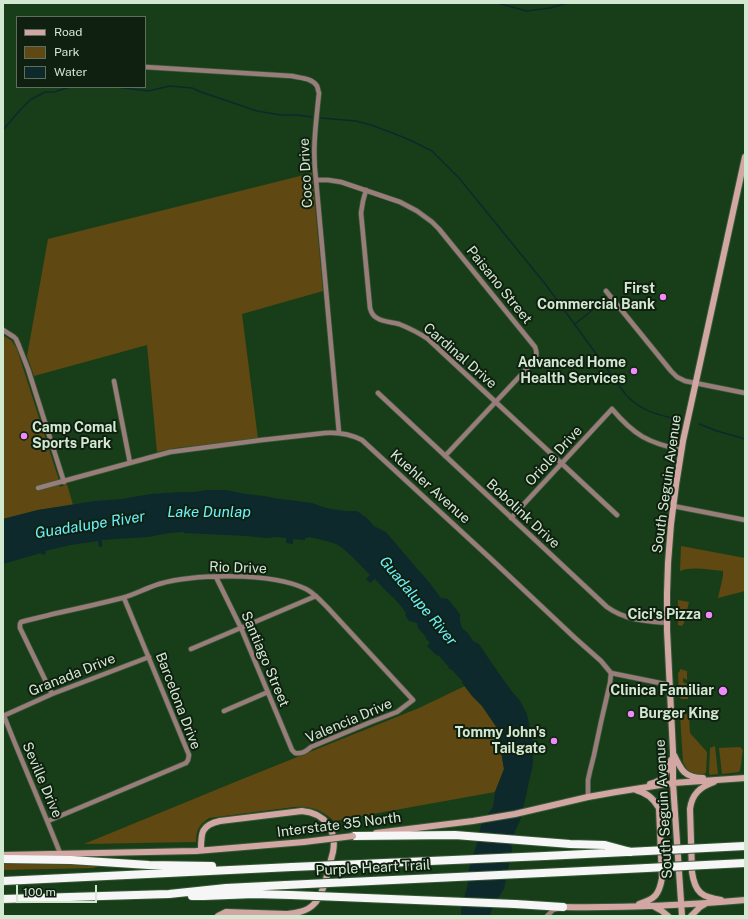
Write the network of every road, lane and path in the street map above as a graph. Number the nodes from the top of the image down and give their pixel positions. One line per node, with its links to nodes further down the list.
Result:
1 (146, 67): 4 (street, Coco Drive)
2 (745, 157): 3 (main road, South Seguin Avenue)
3 (742, 179): 9 (main road, South Seguin Avenue)
4 (316, 180): 5 (street, Paisano Street); 13 (street, Coco Drive)
5 (366, 190): 12 (street, Cardinal Drive); 12 (street, Paisano Street)
6 (606, 291): 9 (street)
7 (3, 330): 18 (street)
8 (114, 381): 16 (street)
9 (695, 383): 11 (street); 14 (main road, South Seguin Avenue)
10 (378, 394): 15 (street, Bobolink Drive)
11 (745, 394)
12 (495, 402): 15 (street, Paisano Street); 17 (street, Cardinal Drive)
13 (339, 433): 16 (street, Kuehler Avenue); 31 (street, Kuehler Avenue)
14 (682, 450): 17 (street, Oriole Drive); 20 (main road, South Seguin Avenue)
15 (445, 456): 22 (street, Bobolink Drive)
16 (130, 463): 18 (street, Kuehler Avenue)
17 (562, 464): 21 (street, Cardinal Drive); 22 (street, Oriole Drive)
18 (64, 482): 19 (street, Kuehler Avenue)
19 (38, 488)
20 (673, 506): 23 (street); 27 (main road, South Seguin Avenue)
21 (617, 515)
22 (511, 518): 27 (street, Bobolink Drive)
23 (745, 520)
24 (216, 577): 25 (street, Rio Drive); 26 (street, Rio Drive); 28 (street, Santiago Street)
25 (316, 596): 28 (street); 35 (street, Rio Drive)
26 (124, 598): 30 (street, Barcelona Drive); 34 (street, Rio Drive)
27 (667, 623): 32 (main road, South Seguin Avenue)
28 (241, 628): 29 (street); 33 (street, Santiago Street)
29 (190, 649)
30 (149, 657): 34 (street, Granada Drive); 45 (street, Barcelona Drive)
31 (611, 673): 32 (street); 44 (street)
32 (670, 685): 39 (main road, South Seguin Avenue)
33 (268, 692): 36 (street); 38 (street, Santiago Street)
34 (52, 694): 37 (street, Granada Drive)
35 (413, 700): 38 (street, Valencia Drive)
36 (224, 711)
37 (3, 716): 45 (street, Seville Drive)
38 (292, 750)
39 (673, 752): 41 (main road); 42 (main road, South Seguin Avenue); 43 (main road)
40 (745, 778): 41 (main road)
41 (721, 780): 42 (main road, Interstate 35 North); 59 (main road)
42 (673, 783): 43 (main road, Interstate 35 North); 60 (main road, South Seguin Avenue)
43 (633, 790): 44 (main road, Interstate 35 North); 62 (main road)
44 (588, 797): 46 (main road, Interstate 35 North)
45 (48, 821): 50 (street, Seville Drive)
46 (353, 836): 48 (main road, Interstate 35 North, bridge); 49 (highway)
47 (745, 846): 49 (highway, Purple Heart Trail, bridge)
48 (201, 850): 50 (main road, Interstate 35 North); 65 (main road)
49 (631, 852): 54 (highway, Purple Heart Trail, bridge)
50 (60, 853): 51 (main road, Interstate 35 North)
51 (3, 855)
52 (3, 859): 54 (highway)
53 (745, 863): 56 (highway, Purple Heart Trail, bridge)
54 (256, 869): 55 (highway, Purple Heart Trail)
55 (3, 881)
56 (169, 894): 57 (highway, Purple Heart Trail); 64 (highway, bridge)
57 (3, 900)
58 (745, 900): 59 (main road)
59 (732, 902): 61 (main road)
60 (682, 904): 61 (main road); 63 (main road); 68 (main road, South Seguin Avenue)
61 (707, 904): 69 (main road)
62 (634, 906): 63 (main road); 64 (main road)
63 (651, 906): 67 (main road)
64 (563, 907): 66 (street)
65 (218, 916)
66 (547, 916)
67 (668, 916)
68 (682, 916)
69 (691, 916)

